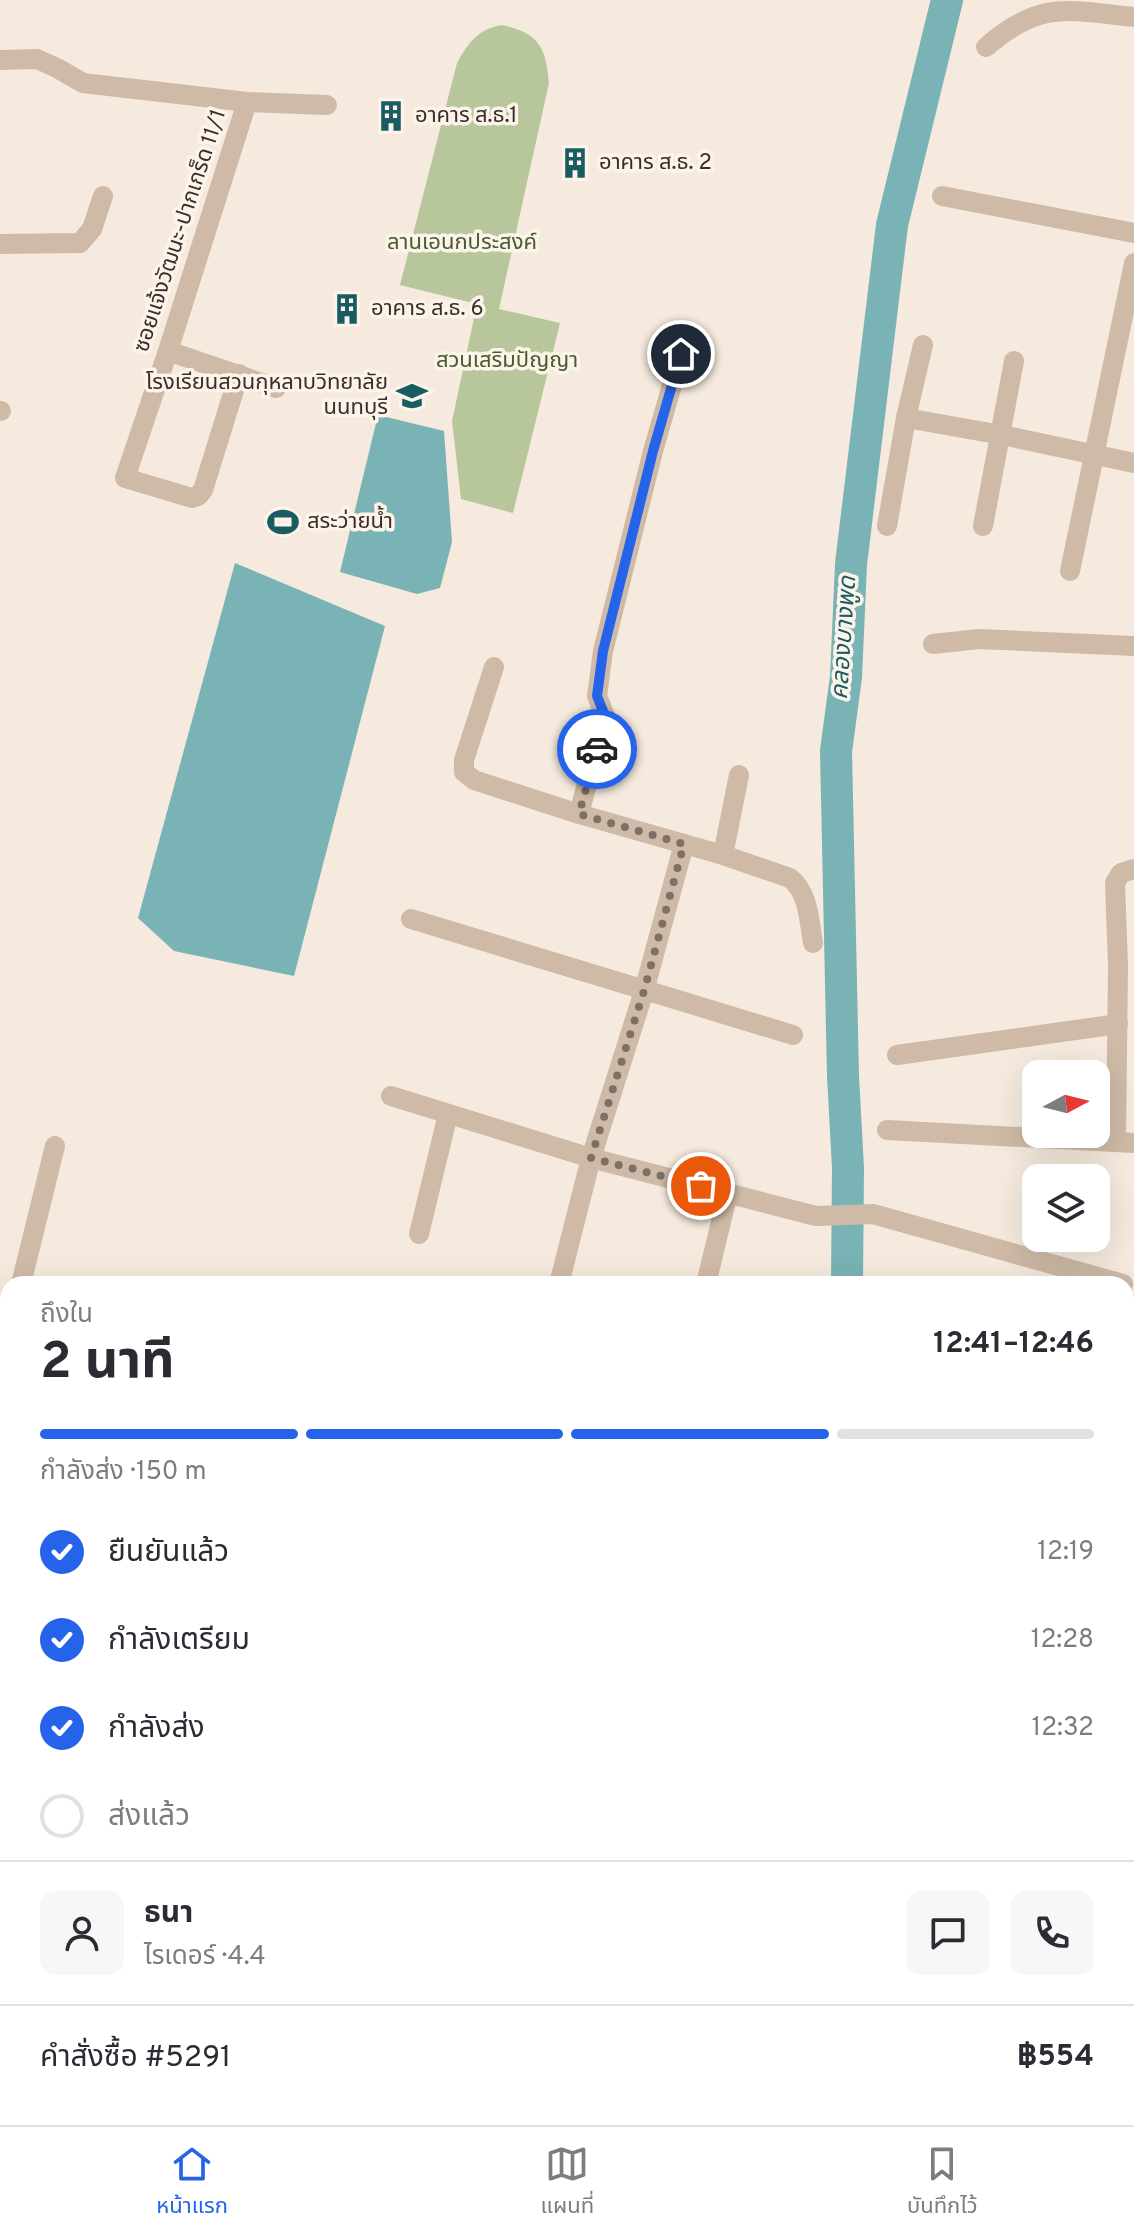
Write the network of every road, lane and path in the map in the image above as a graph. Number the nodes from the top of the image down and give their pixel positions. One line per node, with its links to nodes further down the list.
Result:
1 (1134, 17): 2 (street)
2 (986, 47)
3 (0, 60): 4 (street, ซอยแจ้งวัฒนะ-ปากเกร็ด 11/1)
4 (247, 102): 5 (street); 12 (street, ซอยแจ้งวัฒนะ-ปากเกร็ด 11/1)
5 (327, 105)
6 (103, 196): 9 (street)
7 (942, 196): 8 (street)
8 (1134, 233)
9 (0, 244)
10 (1134, 263): 19 (street)
11 (923, 345): 17 (street)
12 (168, 351): 15 (street); 15 (street, ซอยแจ้งวัฒนะ-ปากเกร็ด 11/1)
13 (681, 354): 28 (street)
14 (1014, 361): 18 (street)
15 (239, 374): 16 (street)
16 (276, 388)
17 (906, 418): 18 (street); 21 (street)
18 (1002, 435): 19 (street); 22 (street)
19 (1093, 454): 20 (street); 23 (street)
20 (1134, 463)
21 (887, 526)
22 (983, 526)
23 (1070, 571)
24 (933, 644): 25 (street)
25 (1134, 646)
26 (494, 667): 28 (street)
27 (739, 775): 30 (street)
28 (579, 814): 29 (street)
29 (684, 844): 30 (street); 35 (street)
30 (723, 855): 33 (street)
31 (1134, 869): 34 (street)
32 (411, 919): 35 (street)
33 (813, 943)
34 (1126, 966): 36 (street)
35 (644, 991): 37 (street); 44 (street)
36 (1118, 1024): 38 (street); 42 (street)
37 (793, 1035)
38 (897, 1055)
39 (391, 1096): 40 (street)
40 (448, 1114): 44 (street); 46 (street)
41 (887, 1130): 42 (street)
42 (1125, 1142)
43 (55, 1146): 47 (street)
44 (591, 1158): 45 (street); 48 (street)
45 (728, 1193): 49 (street); 50 (street)
46 (419, 1234)
47 (23, 1276)
48 (561, 1276)
49 (708, 1276)
50 (1095, 1276)

